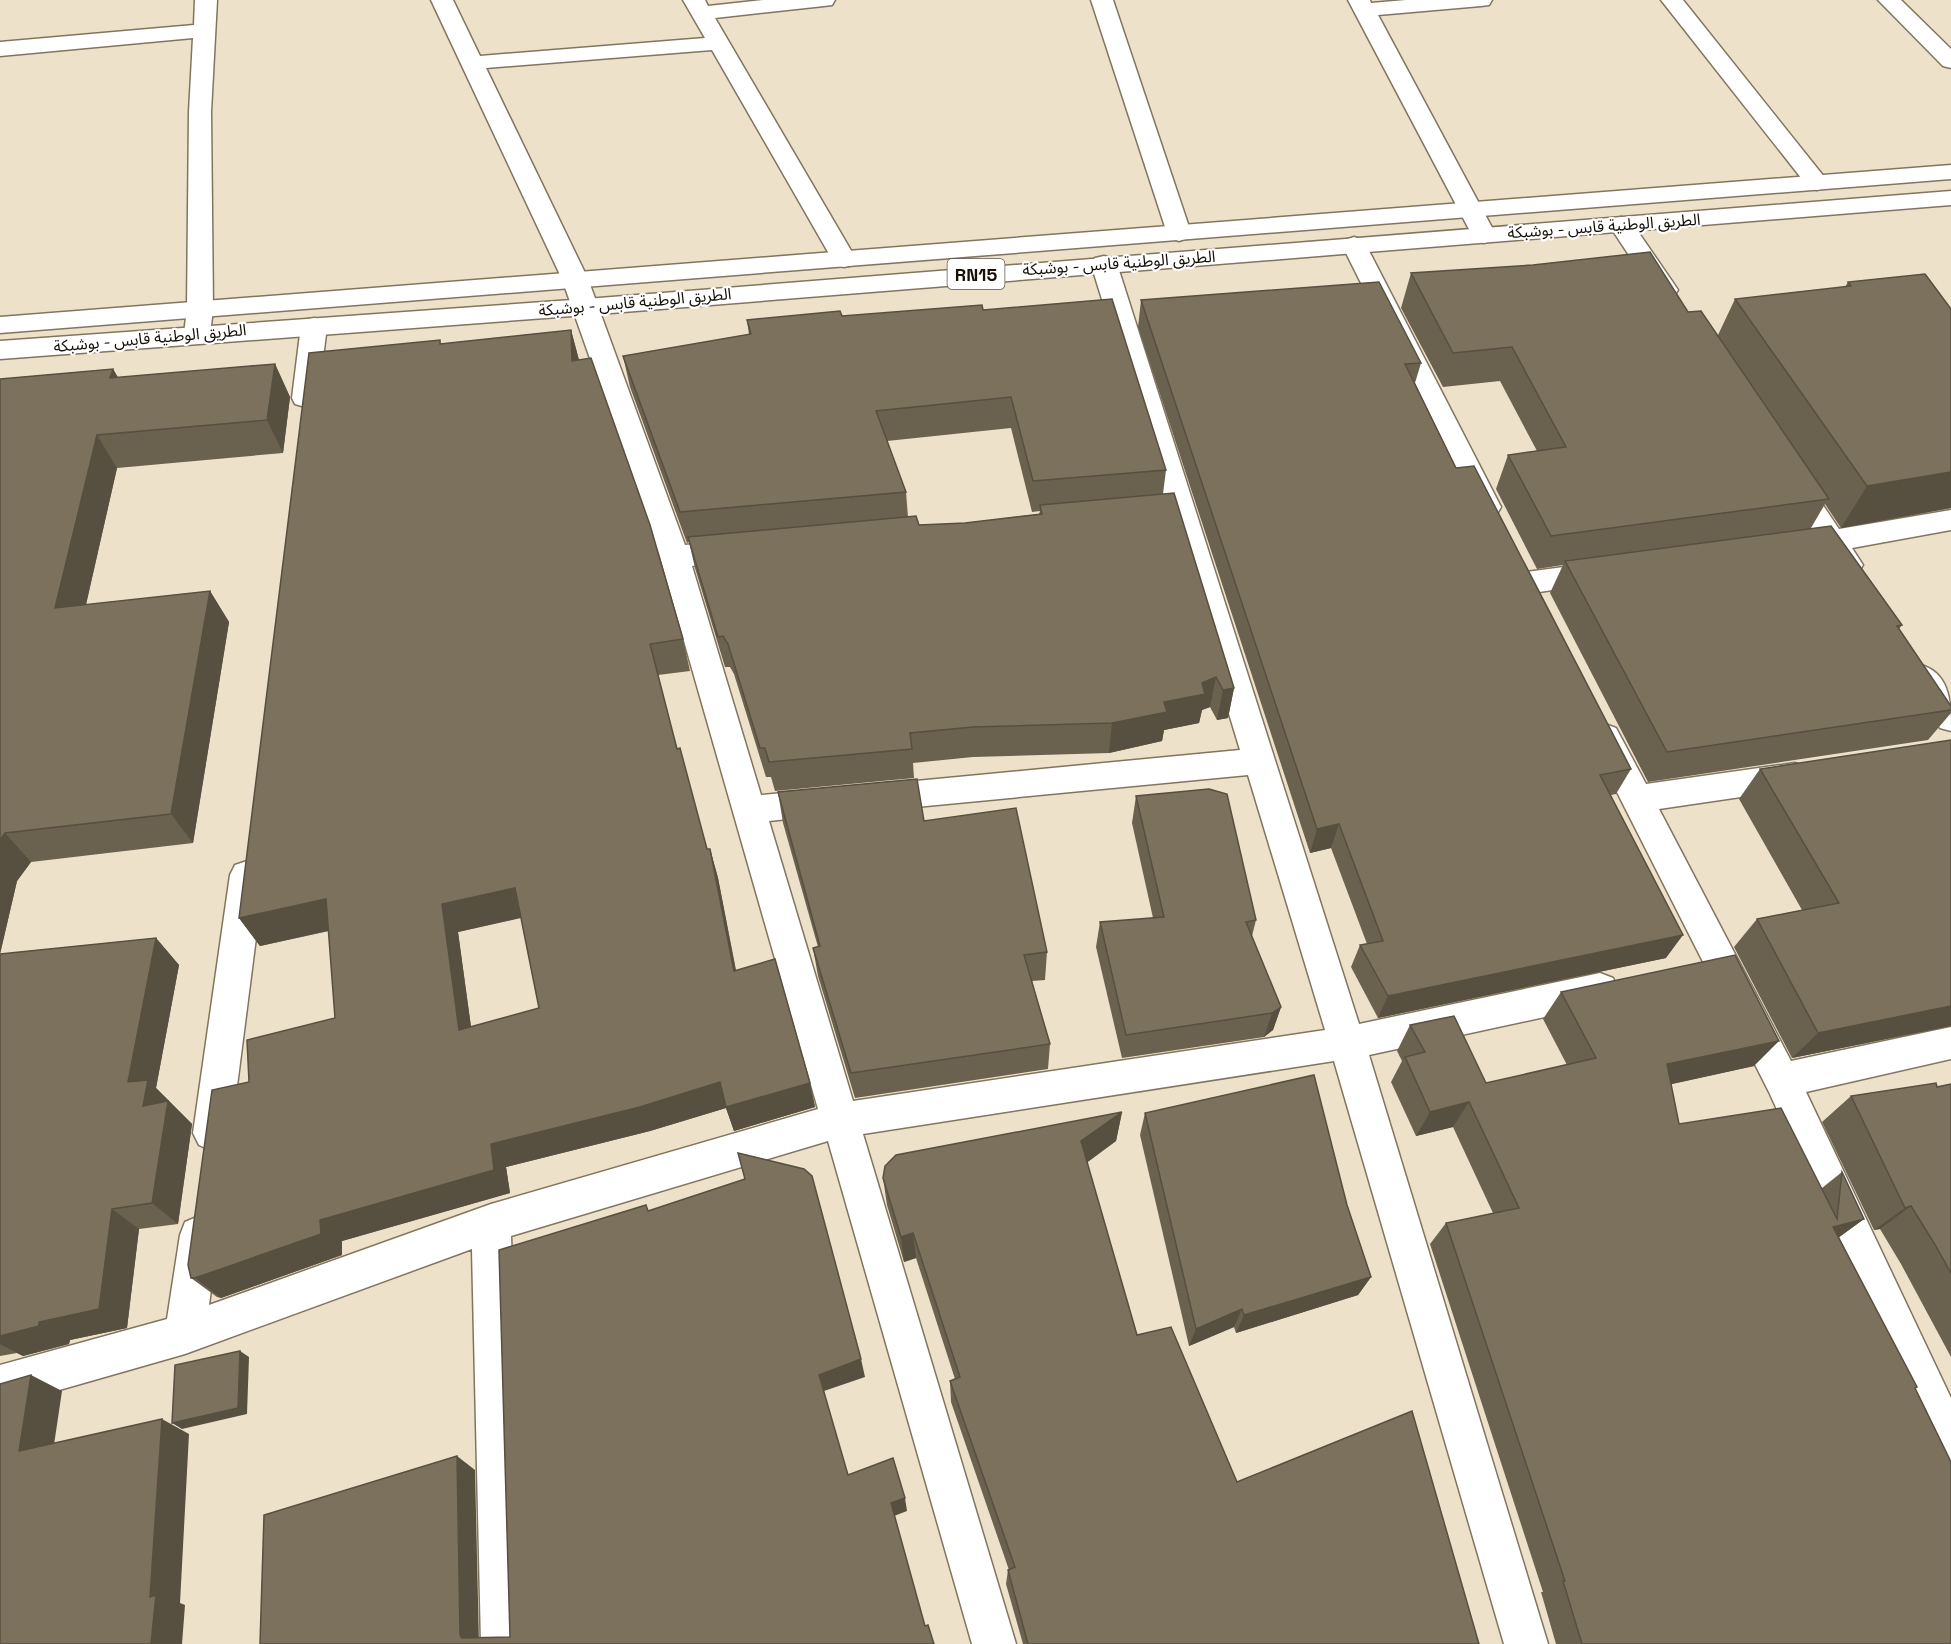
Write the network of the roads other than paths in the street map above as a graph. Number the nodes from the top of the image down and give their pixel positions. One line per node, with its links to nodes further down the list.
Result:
1 (206, 0): 10 (street)
2 (442, 0): 14 (street)
3 (824, 0): 9 (street)
4 (1102, 0): 20 (street)
5 (1481, 0): 8 (street)
6 (1672, 0): 16 (street)
7 (1889, 0): 13 (street)
8 (1361, 5): 18 (street)
9 (698, 6): 11 (street)
10 (205, 30): 12 (street); 28 (street)
11 (719, 43): 14 (street); 23 (street)
12 (0, 49)
13 (1951, 61)
14 (471, 63): 25 (street)
15 (1951, 172): 16 (street, الطريق الوطنية قابس - بوشبكة / RN15)
16 (1817, 183): 18 (street, الطريق الوطنية قابس - بوشبكة / RN15)
17 (1951, 198): 19 (street, الطريق الوطنية قابس - بوشبكة / RN15)
18 (1471, 210): 20 (street, الطريق الوطنية قابس - بوشبكة / RN15); 21 (street)
19 (1621, 225): 21 (street, الطريق الوطنية قابس - بوشبكة / RN15); 27 (street)
20 (1179, 233): 23 (street, الطريق الوطنية قابس - بوشبكة / RN15)
21 (1484, 235): 22 (street, الطريق الوطنية قابس - بوشبكة / RN15)
22 (1354, 245): 24 (street, الطريق الوطنية قابس - بوشبكة / RN15); 42 (street)
23 (844, 259): 25 (street, الطريق الوطنية قابس - بوشبكة / RN15)
24 (1104, 264): 26 (street, الطريق الوطنية قابس - بوشبكة / RN15); 34 (street)
25 (575, 279): 26 (street); 28 (street, الطريق الوطنية قابس - بوشبكة / RN15)
26 (586, 307): 30 (street, الطريق الوطنية قابس - بوشبكة / RN15); 40 (street)
27 (1681, 314)
28 (199, 322): 29 (street, الطريق الوطنية قابس - بوشبكة / RN15); 30 (street, الطريق الوطنية قابس - بوشبكة / RN15); 31 (street, الطريق الوطنية قابس - بوشبكة / RN15)
29 (0, 325)
30 (314, 326): 32 (street)
31 (0, 350)
32 (301, 432)
33 (1780, 463): 37 (street)
34 (1182, 511): 35 (street); 48 (street)
35 (1111, 517)
36 (1951, 520): 37 (street)
37 (1833, 542): 39 (street); 43 (street)
38 (769, 548): 40 (street)
39 (1786, 548)
40 (675, 557): 51 (street)
41 (1632, 569): 42 (street)
42 (1526, 583): 44 (street)
43 (1866, 591)
44 (1542, 614)
45 (1912, 660): 47 (street)
46 (1589, 707): 50 (street)
47 (1951, 719)
48 (1259, 761): 51 (street); 57 (street)
49 (1823, 771): 50 (street)
50 (1636, 800): 53 (street)
51 (750, 810): 59 (street)
52 (250, 847): 60 (street)
53 (1722, 963): 54 (street); 58 (street)
54 (1687, 971)
55 (1628, 983): 57 (street)
56 (1951, 1042): 58 (street)
57 (1347, 1043): 59 (street); 68 (street)
58 (1782, 1080): 65 (street)
59 (840, 1120): 62 (street); 67 (street)
60 (208, 1168)
61 (203, 1204): 63 (street)
62 (491, 1224): 63 (street); 66 (street)
63 (185, 1335): 64 (street)
64 (0, 1386)
65 (1951, 1444)
66 (503, 1644)
67 (994, 1644)
68 (1526, 1644)

